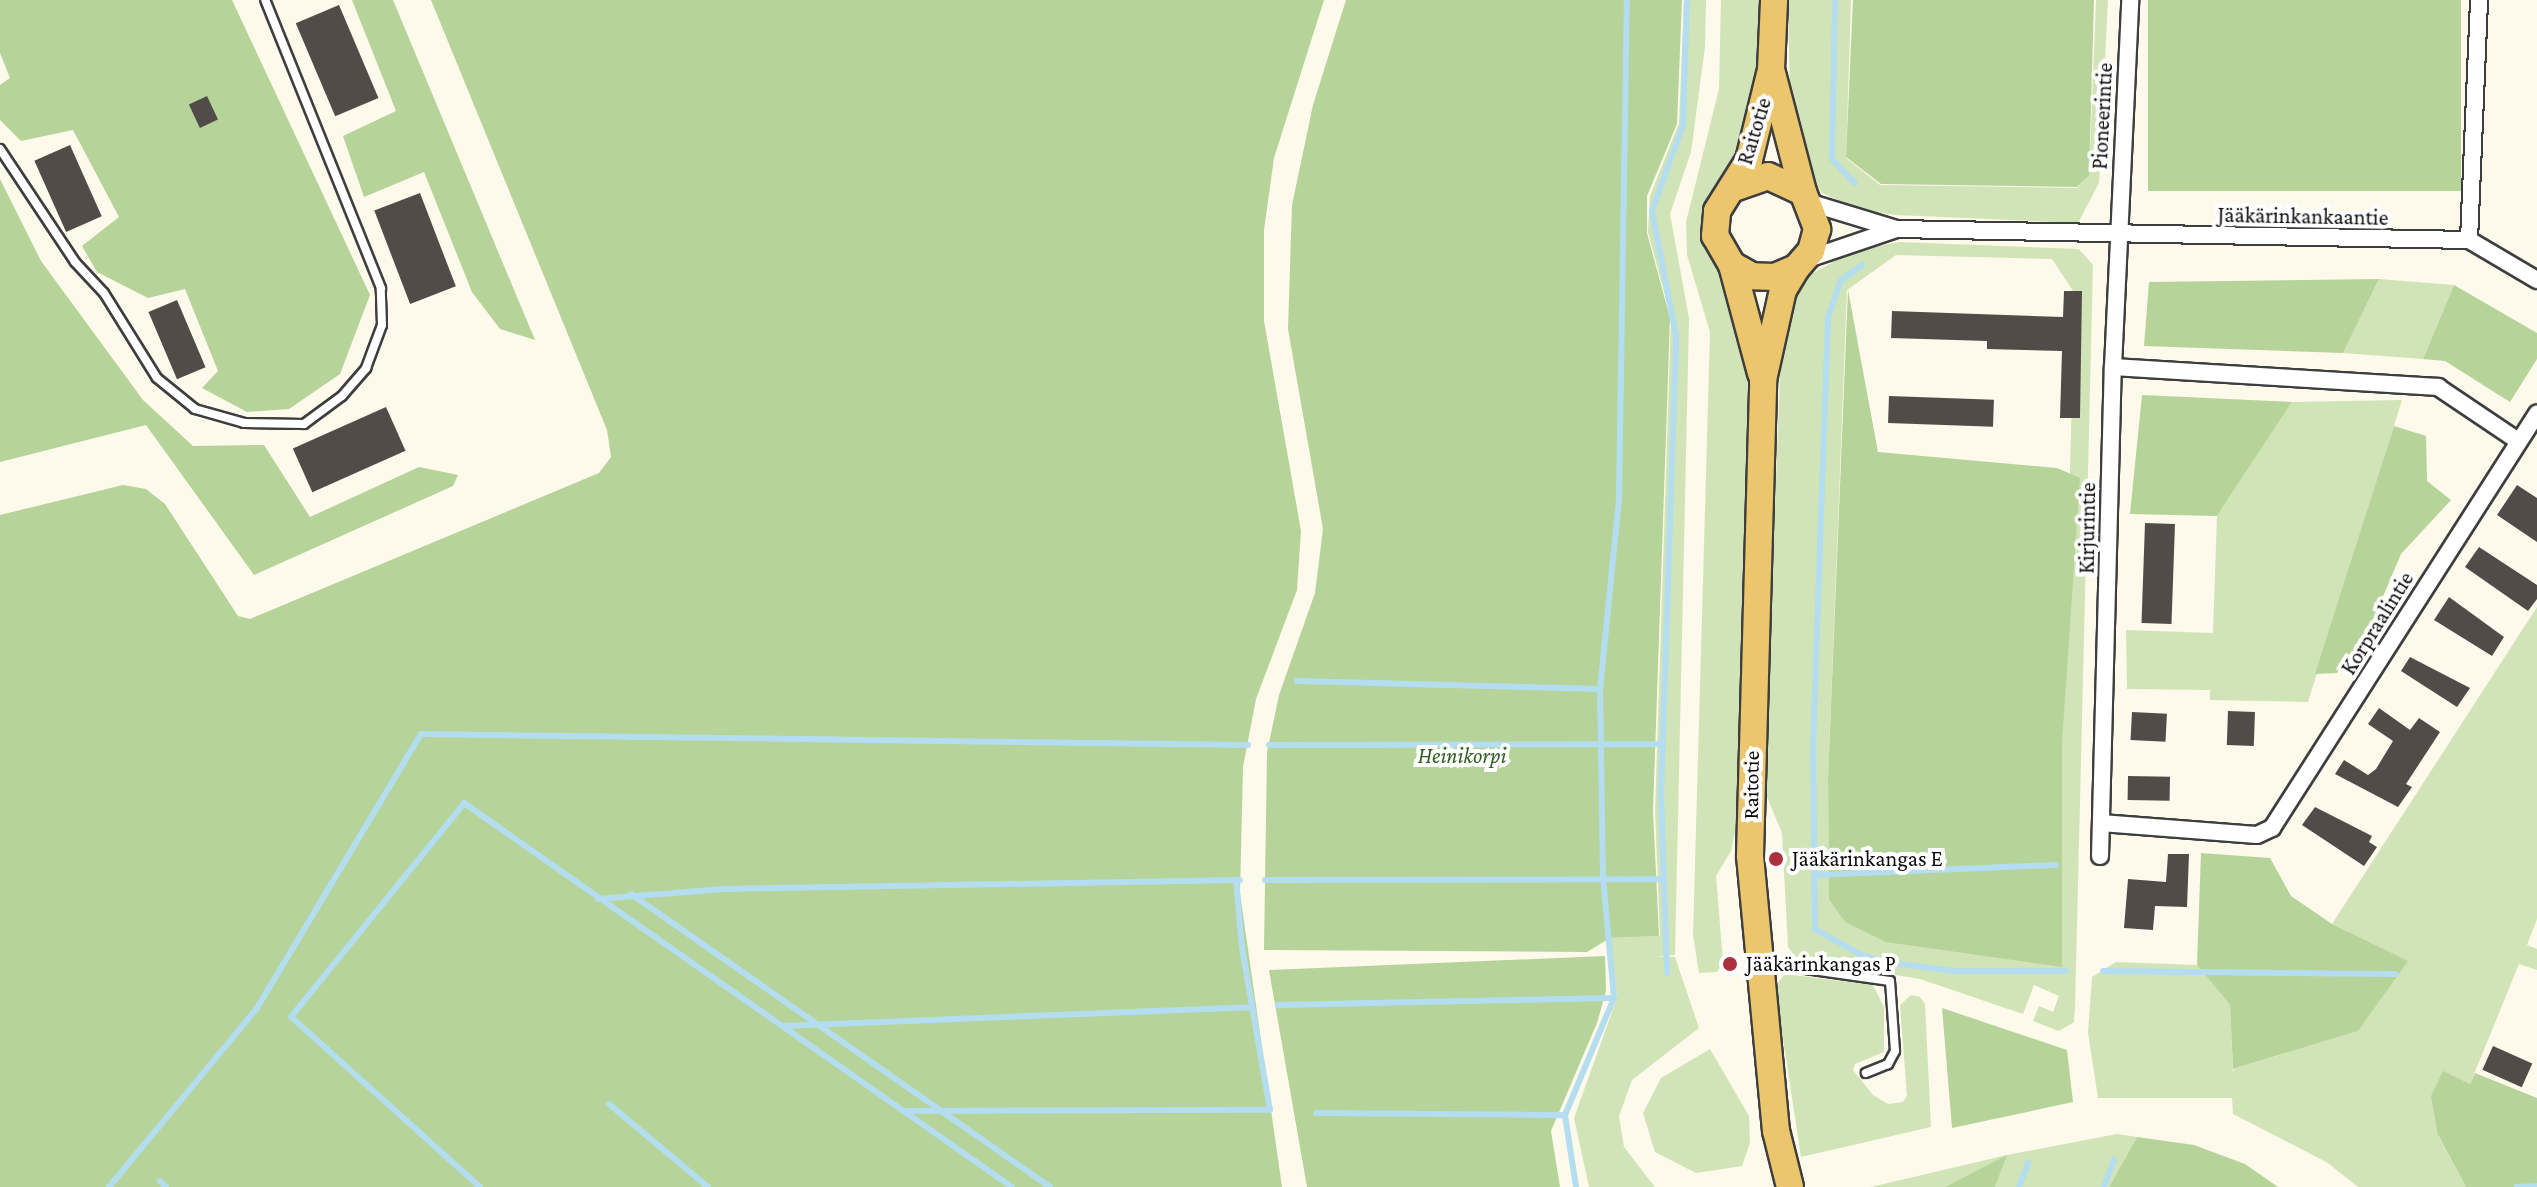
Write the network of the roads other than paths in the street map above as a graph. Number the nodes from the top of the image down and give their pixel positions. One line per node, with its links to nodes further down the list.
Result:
1 (265, 0): 6 (lane)
2 (1774, 0): 5 (main road, Raitotie)
3 (2130, 0): 10 (street, Pioneerintie)
4 (2479, 0): 11 (street)
5 (1771, 70): 7 (main road, Raitotie); 8 (main road, Raitotie)
6 (0, 149)
7 (1731, 189): 8 (main road, Raitotie); 13 (main road, Raitotie)
8 (1807, 198): 9 (street, Jääkärinkankaantie); 12 (main road, Raitotie)
9 (1896, 229): 10 (street, Jääkärinkankaantie); 12 (street, Jääkärinkankaantie)
10 (2118, 235): 11 (street, Jääkärinkankaantie); 15 (street, Kirjurintie)
11 (2469, 240): 14 (street)
12 (1800, 264): 13 (main road); 16 (main road, Raitotie)
13 (1732, 265): 16 (main road, Raitotie)
14 (2537, 280)
15 (2113, 367): 18 (street); 19 (street, Kirjurintie)
16 (1763, 380): 21 (main road, Raitotie)
17 (2537, 413): 18 (street, Korpraalintie)
18 (2518, 441): 19 (street, Korpraalintie)
19 (2101, 823): 20 (street, Kirjurintie)
20 (2100, 856)
21 (1758, 963): 22 (lane); 23 (main road, Raitotie)
22 (1866, 1073)
23 (1790, 1187)

